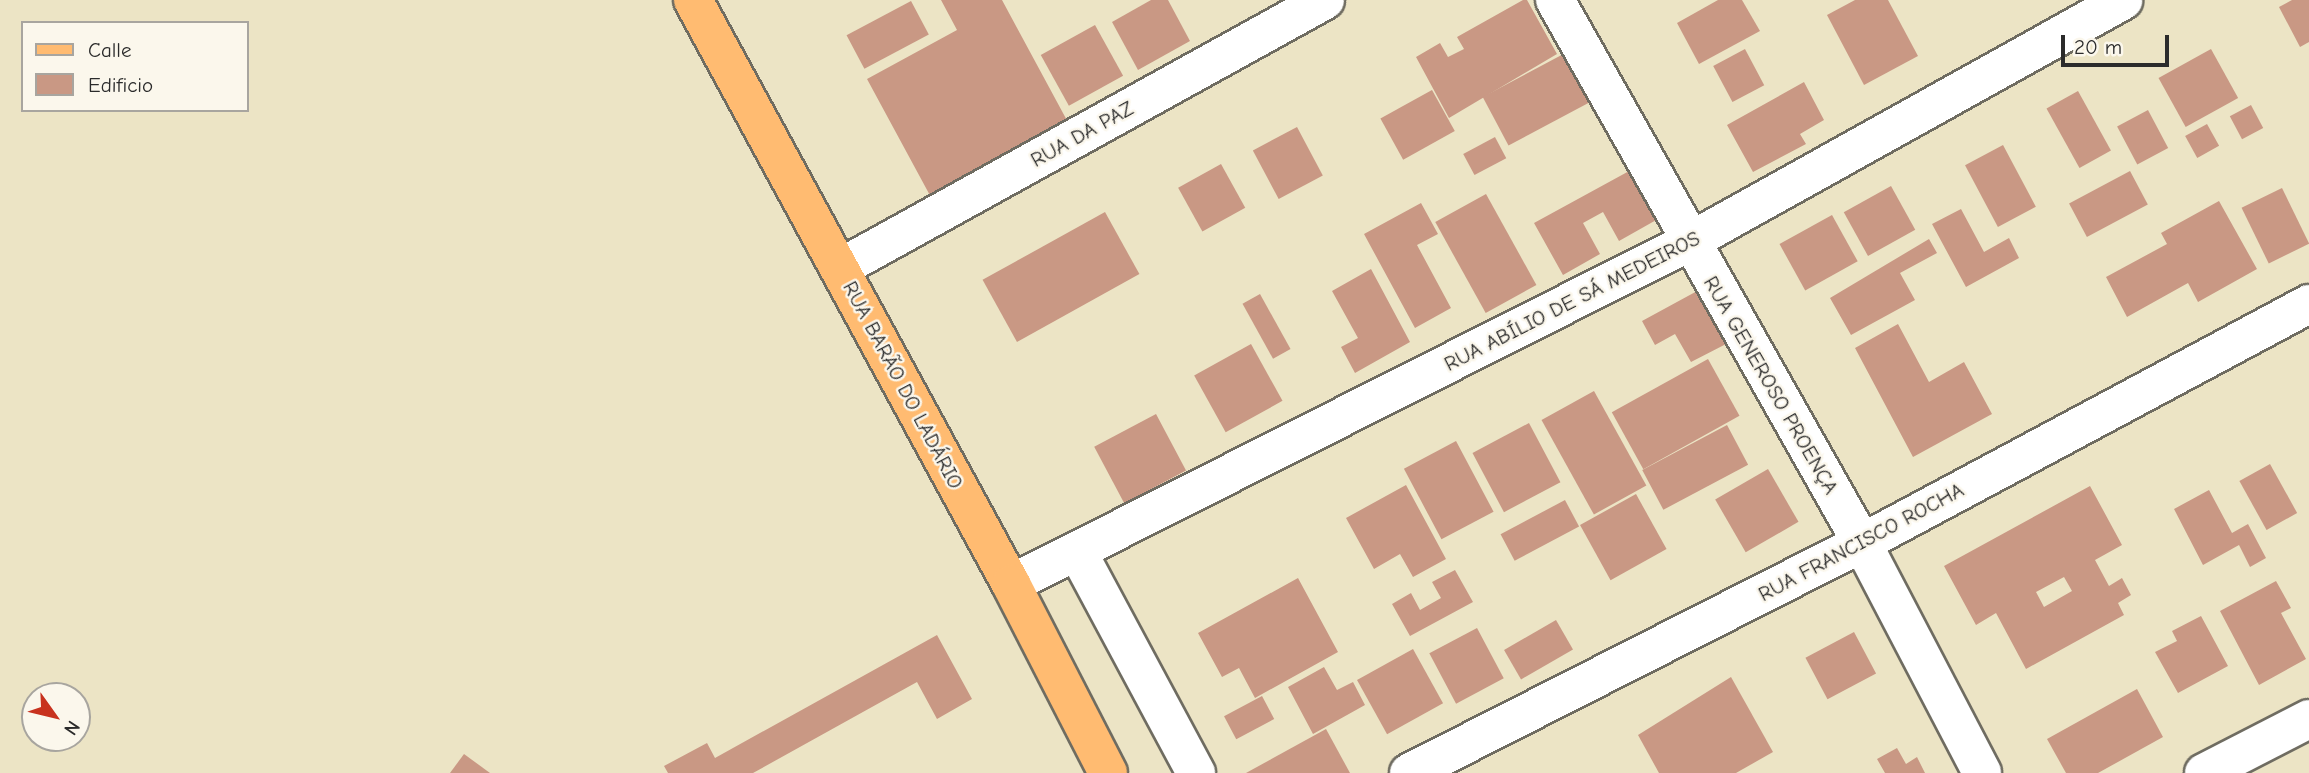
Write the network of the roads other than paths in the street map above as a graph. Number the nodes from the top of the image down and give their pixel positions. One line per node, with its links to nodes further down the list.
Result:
1 (693, 0): 6 (main road, RUA BARÃO DO LADÁRIO)
2 (1555, 0): 5 (street, RUA GENEROSO PROENÇA)
3 (2123, 0): 5 (street, RUA ABÍLIO DE SÁ MEDEIROS)
4 (1319, 2): 6 (street, RUA DA PAZ)
5 (1689, 242): 8 (street, RUA GENEROSO PROENÇA); 9 (street, RUA ABÍLIO DE SÁ MEDEIROS)
6 (840, 268): 10 (main road, RUA BARÃO DO LADÁRIO)
7 (2309, 304): 8 (street, RUA FRANCISCO ROCHA)
8 (1862, 543): 14 (street, RUA FRANCISCO ROCHA); 15 (street, RUA GENEROSO PROENÇA)
9 (1077, 551): 10 (street, RUA ABÍLIO DE SÁ MEDEIROS); 13 (street)
10 (1012, 584): 12 (main road, RUA BARÃO DO LADÁRIO)
11 (2309, 719): 16 (street)
12 (1108, 773)
13 (1196, 773)
14 (1409, 773)
15 (1982, 773)
16 (2204, 773)

